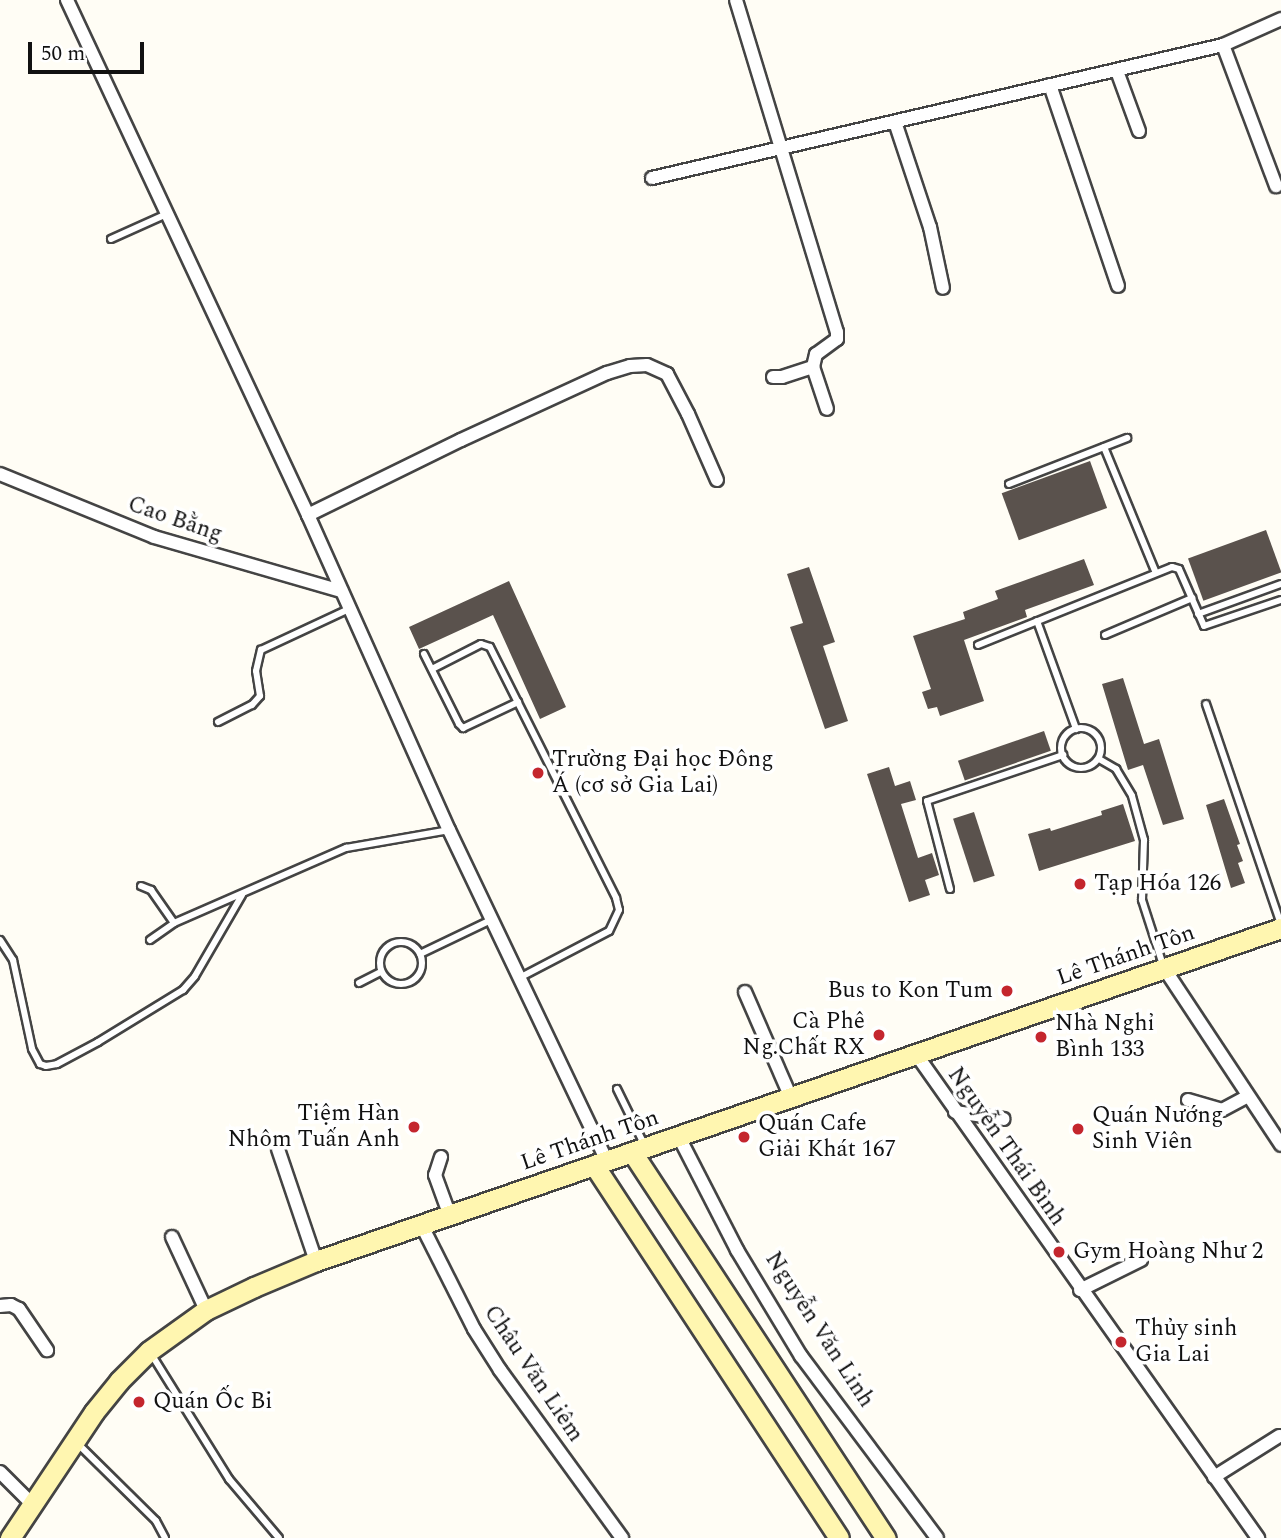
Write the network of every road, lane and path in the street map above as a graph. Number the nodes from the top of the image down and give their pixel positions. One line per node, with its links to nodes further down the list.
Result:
1 (67, 0): 12 (street)
2 (736, 0): 9 (street)
3 (1281, 19): 4 (street)
4 (1223, 46): 5 (street); 11 (street)
5 (1118, 71): 6 (street); 8 (street)
6 (1050, 85): 7 (street); 14 (street)
7 (895, 122): 9 (street); 15 (street)
8 (1139, 131)
9 (781, 149): 10 (street); 16 (street)
10 (652, 178)
11 (1276, 186)
12 (167, 214): 13 (lane); 24 (street)
13 (111, 239)
14 (1118, 286)
15 (943, 288)
16 (813, 367): 17 (street); 18 (street)
17 (773, 377)
18 (827, 408)
19 (1127, 438): 20 (lane)
20 (1104, 447): 23 (lane); 25 (lane)
21 (0, 474): 27 (street, Cao Bằng)
22 (717, 480): 24 (street)
23 (1009, 484)
24 (308, 515): 27 (street)
25 (1156, 573): 28 (lane); 32 (lane)
26 (1281, 584): 31 (lane)
27 (341, 591): 30 (street)
28 (1192, 598): 31 (lane); 33 (lane)
29 (1281, 600): 31 (lane)
30 (349, 609): 39 (lane); 43 (street)
31 (1198, 614)
32 (1037, 621): 34 (lane); 40 (lane)
33 (1105, 635)
34 (978, 645)
35 (424, 654): 36 (lane)
36 (432, 669): 37 (lane); 37 (lane)
37 (518, 702): 55 (lane)
38 (1206, 704): 49 (lane)
39 (218, 722)
40 (1076, 729): 41 (lane); 42 (lane)
41 (1063, 755): 42 (lane); 45 (lane)
42 (1099, 759): 53 (lane)
43 (449, 830): 46 (lane); 47 (street)
44 (141, 886): 48 (lane)
45 (950, 889)
46 (242, 895): 48 (lane); 50 (lane)
47 (493, 919): 52 (lane); 55 (street)
48 (174, 923): 51 (lane)
49 (1281, 926): 53 (main road, Lê Thánh Tôn)
50 (0, 940)
51 (150, 940)
52 (420, 954): 54 (lane); 54 (lane)
53 (1164, 968): 58 (main road, Lê Thánh Tôn); 60 (street)
54 (381, 972): 56 (lane)
55 (521, 977): 70 (street)
56 (359, 983)
57 (745, 992): 61 (street)
58 (916, 1054): 61 (main road, Lê Thánh Tôn); 63 (street, Nguyễn Thái Bình)
59 (617, 1089): 68 (lane)
60 (1247, 1097): 62 (street); 66 (street)
61 (791, 1098): 65 (main road, Lê Thánh Tôn)
62 (1188, 1100)
63 (955, 1112): 64 (street); 76 (street, Nguyễn Thái Bình)
64 (1004, 1119)
65 (679, 1137): 68 (main road, Lê Thánh Tôn); 92 (street, Nguyễn Văn Linh)
66 (1281, 1144)
67 (278, 1149): 75 (street)
68 (639, 1150): 70 (main road, Lê Thánh Tôn); 91 (main road)
69 (441, 1157): 71 (street)
70 (600, 1163): 71 (main road, Lê Thánh Tôn); 90 (main road)
71 (450, 1216): 72 (main road, Lê Thánh Tôn)
72 (422, 1226): 75 (main road, Lê Thánh Tôn); 89 (street, Châu Văn Liêm)
73 (172, 1237): 78 (street)
74 (1141, 1259): 76 (street)
75 (316, 1261): 78 (main road, Lê Thánh Tôn)
76 (1080, 1290): 84 (street, Nguyễn Thái Bình)
77 (0, 1306): 79 (street)
78 (206, 1310): 80 (main road, Lê Thánh Tôn)
79 (47, 1350)
80 (149, 1351): 82 (main road, Lê Thánh Tôn); 88 (lane)
81 (1279, 1436): 84 (street)
82 (74, 1441): 85 (main road, Lê Thánh Tôn); 87 (lane)
83 (0, 1472): 85 (street)
84 (1214, 1477): 93 (street, Nguyễn Thái Bình)
85 (33, 1504): 86 (main road, Lê Thánh Tôn)
86 (10, 1538)
87 (165, 1538)
88 (279, 1538)
89 (622, 1538)
90 (839, 1538)
91 (886, 1538)
92 (937, 1538)
93 (1258, 1538)

